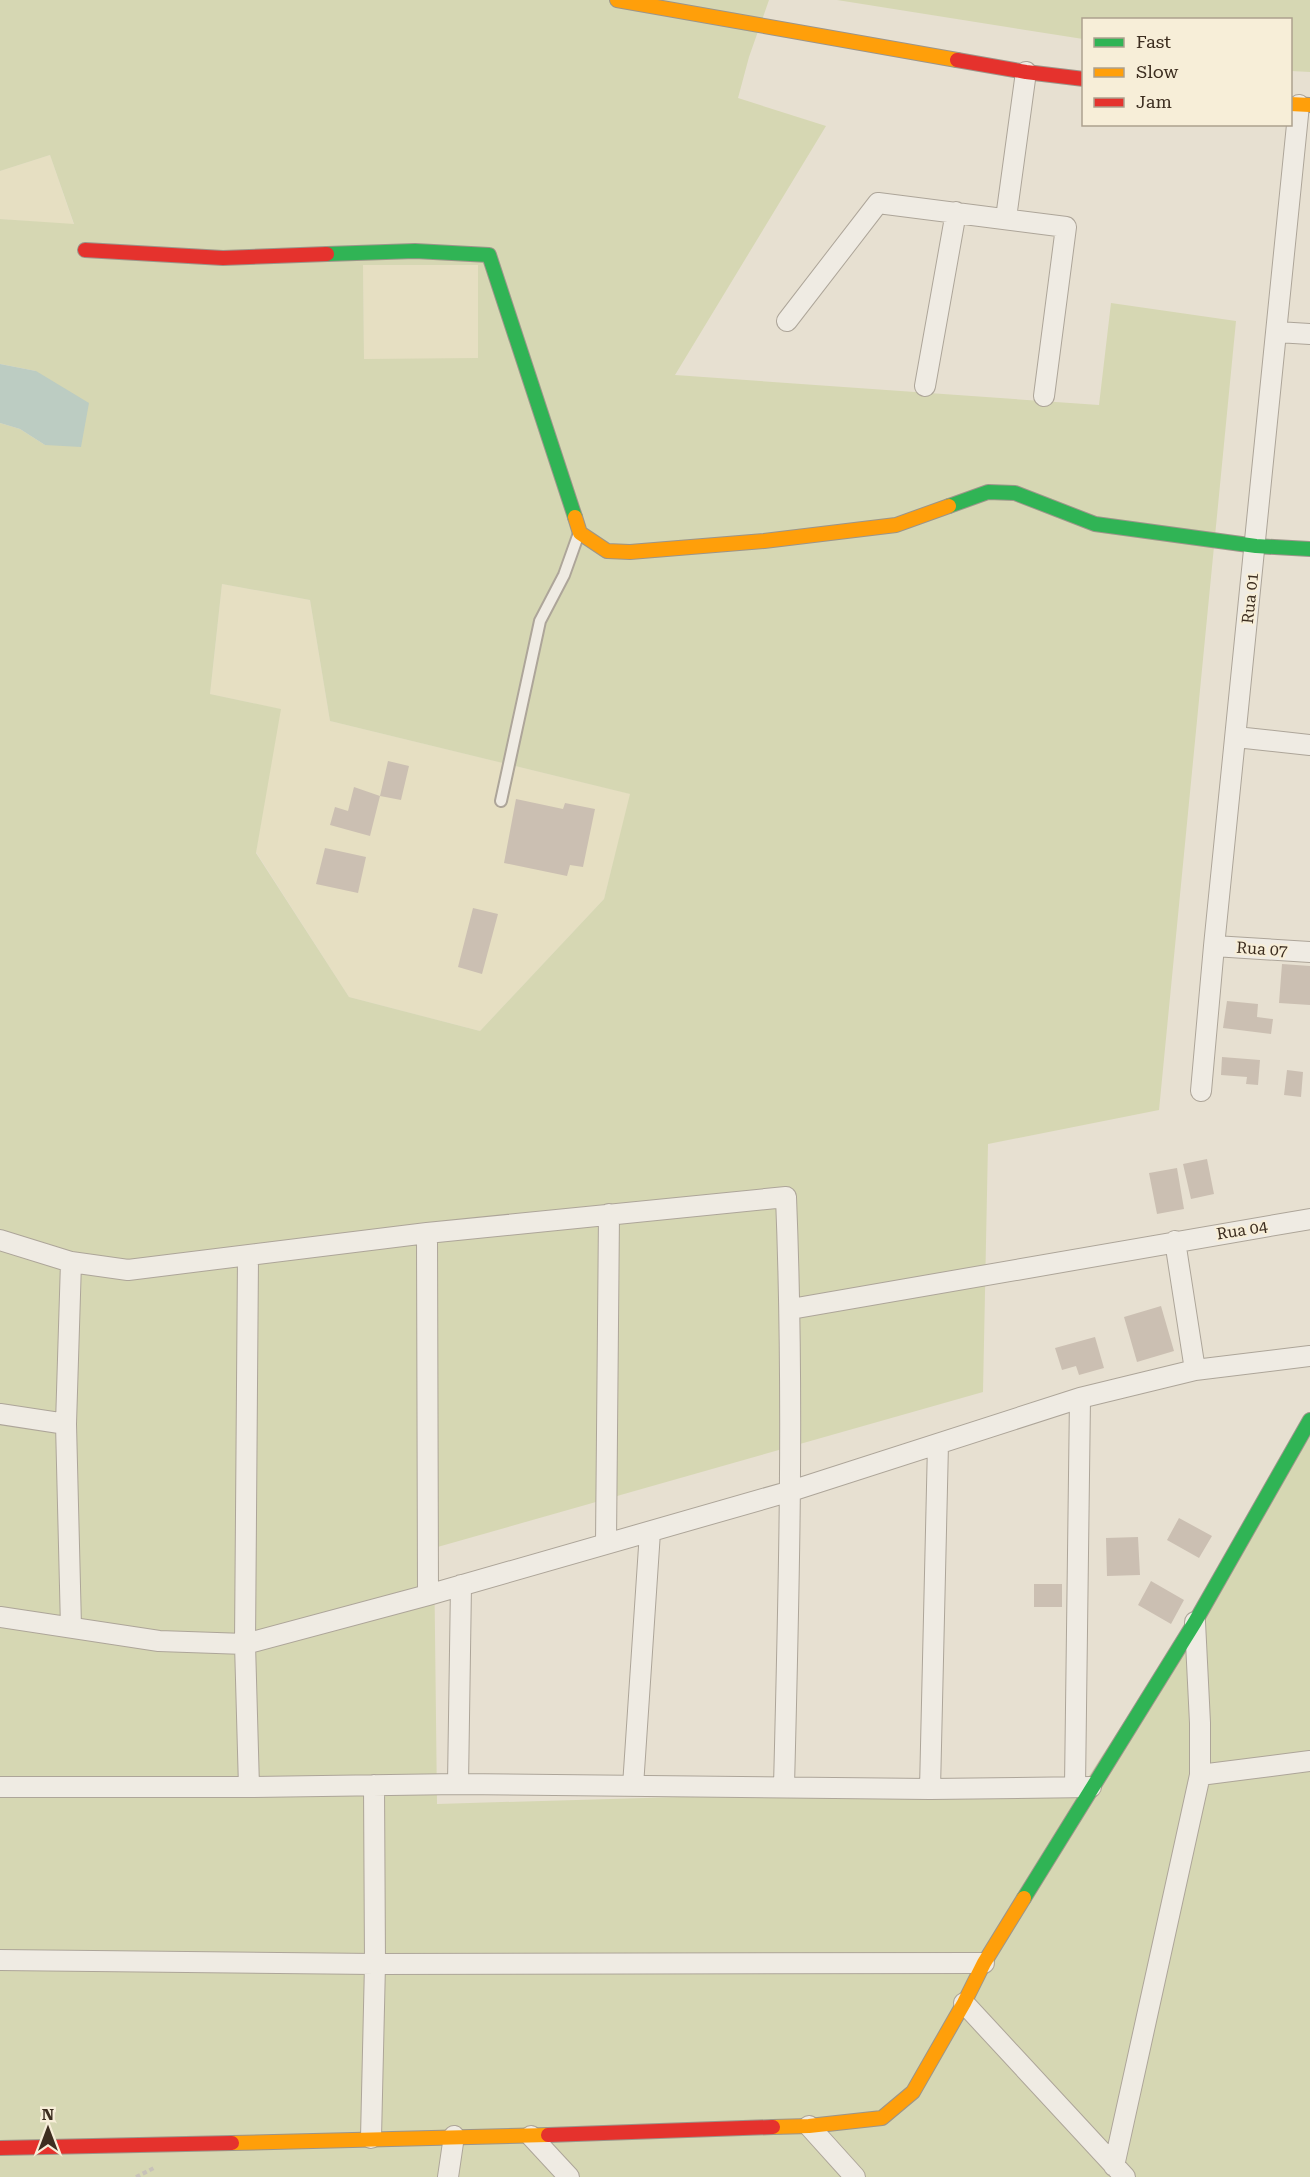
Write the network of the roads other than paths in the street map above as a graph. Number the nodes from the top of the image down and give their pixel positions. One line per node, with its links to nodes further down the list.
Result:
1 (617, 0): 2 (street)
2 (1026, 72): 3 (street); 6 (street)
3 (1082, 79)
4 (1300, 105): 9 (street, Rua 01)
5 (956, 212): 6 (street); 8 (street); 11 (street)
6 (1006, 218): 12 (street)
7 (85, 250): 13 (street)
8 (787, 321)
9 (1277, 332): 10 (street); 14 (street, Rua 01)
10 (1310, 334)
11 (925, 386)
12 (1044, 396)
13 (580, 533): 14 (street); 18 (lane)
14 (1256, 546): 15 (street); 16 (street, Rua 01)
15 (1310, 549)
16 (1236, 737): 17 (street); 19 (street, Rua 01)
17 (1310, 745)
18 (501, 801)
19 (1214, 946): 20 (street, Rua 07); 21 (street, Rua 01)
20 (1310, 952)
21 (1201, 1091)
22 (609, 1214): 24 (street); 29 (street); 39 (street)
23 (1310, 1219): 26 (street, Rua 04)
24 (427, 1233): 27 (street); 41 (street)
25 (0, 1240): 28 (street)
26 (1175, 1241): 29 (street, Rua 04); 31 (street)
27 (248, 1256): 28 (street); 45 (street)
28 (71, 1262): 35 (street)
29 (791, 1309): 37 (street)
30 (1310, 1356): 31 (street)
31 (1195, 1370): 32 (street)
32 (1080, 1398): 36 (street); 52 (street)
33 (0, 1414): 35 (street)
34 (1310, 1420): 43 (street)
35 (66, 1424): 44 (street)
36 (938, 1444): 37 (street); 55 (street)
37 (791, 1491): 38 (street); 51 (street)
38 (650, 1532): 39 (street); 50 (street)
39 (606, 1543): 40 (street)
40 (461, 1585): 41 (street); 48 (street)
41 (428, 1595): 45 (street)
42 (0, 1617): 44 (street)
43 (1195, 1623): 47 (street); 52 (street)
44 (71, 1627): 45 (street)
45 (245, 1644): 54 (street)
46 (1310, 1761): 47 (street)
47 (1200, 1774): 65 (street)
48 (458, 1784): 49 (street); 50 (street)
49 (374, 1785): 54 (street); 58 (street)
50 (633, 1786): 51 (street)
51 (784, 1786): 55 (street)
52 (1083, 1786): 55 (street); 57 (street)
53 (0, 1787): 54 (street)
54 (249, 1787)
55 (930, 1789)
56 (0, 1960): 58 (street)
57 (984, 1963): 58 (street); 59 (street)
58 (375, 1964): 63 (street)
59 (964, 2003): 60 (street); 65 (street)
60 (809, 2126): 62 (street); 68 (street)
61 (454, 2136): 62 (street); 63 (street); 66 (street)
62 (531, 2136): 67 (street)
63 (371, 2138): 64 (street)
64 (0, 2148)
65 (1120, 2171)
66 (448, 2177)
67 (569, 2177)
68 (855, 2177)

